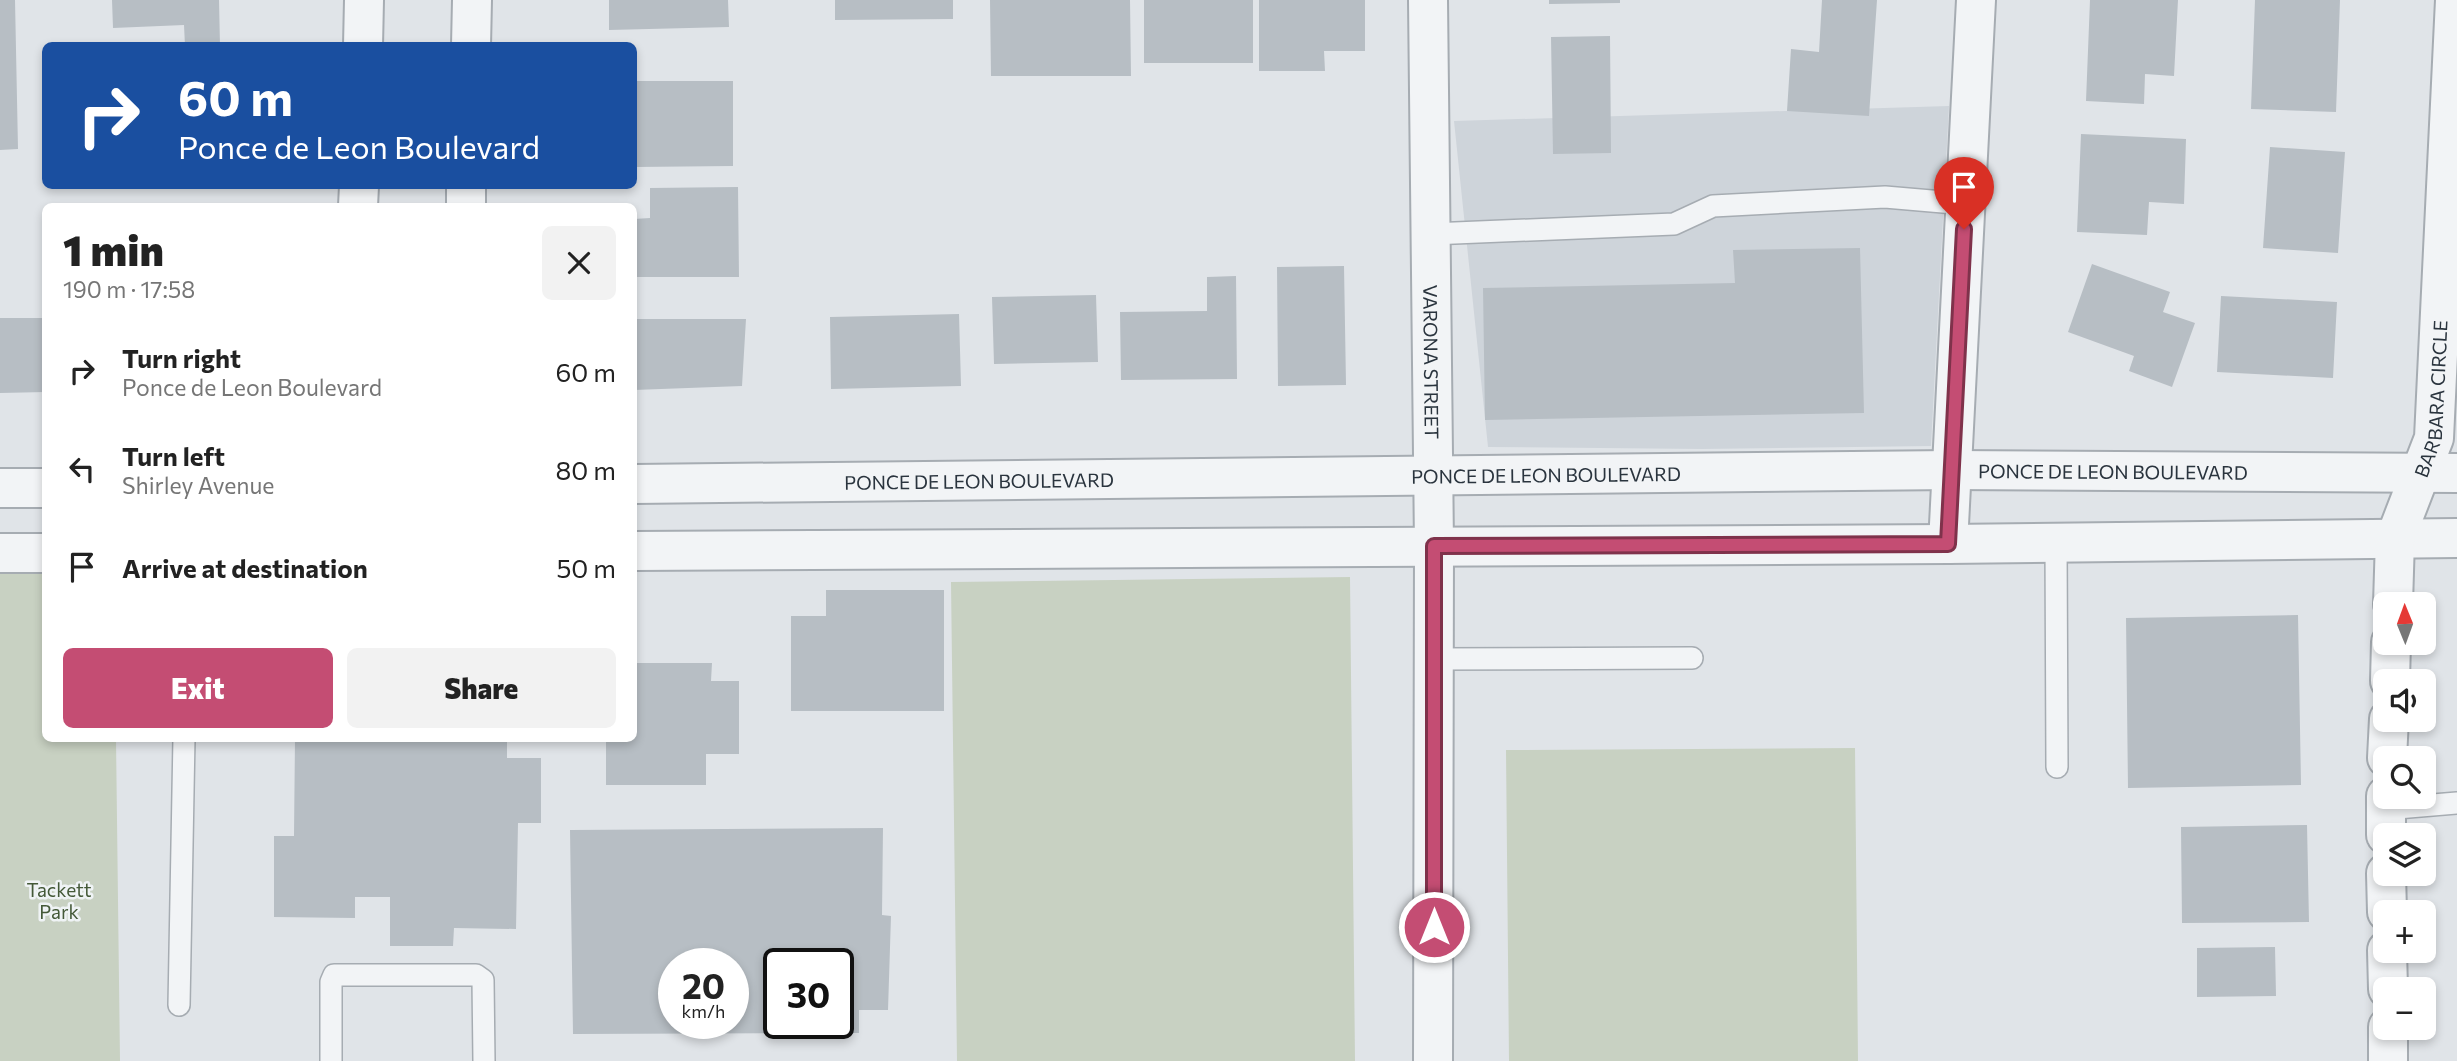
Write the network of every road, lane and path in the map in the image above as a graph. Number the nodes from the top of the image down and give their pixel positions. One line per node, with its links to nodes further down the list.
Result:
1 (364, 0): 6 (street)
2 (472, 0): 7 (street)
3 (1428, 0): 9 (street, VARONA STREET)
4 (1976, 0): 8 (street)
5 (2455, 0): 11 (street, BARBARA CIRCLE)
6 (363, 42)
7 (471, 42)
8 (1966, 204): 9 (lane); 10 (street)
9 (1431, 234): 12 (street, VARONA STREET)
10 (1952, 470): 11 (street, PONCE DE LEON BOULEVARD); 12 (street, PONCE DE LEON BOULEVARD); 19 (street)
11 (2440, 473): 17 (street, BARBARA CIRCLE)
12 (1434, 478): 13 (street, PONCE DE LEON BOULEVARD); 20 (street, VARONA STREET)
13 (637, 484)
14 (0, 488): 15 (street)
15 (42, 488)
16 (2457, 538): 17 (street)
17 (2395, 539): 18 (street); 24 (street)
18 (2056, 543): 19 (street); 28 (lane)
19 (1948, 544): 20 (street)
20 (1434, 546): 21 (street); 26 (street, VARONA STREET)
21 (637, 551)
22 (42, 552): 23 (street)
23 (0, 553)
24 (2393, 592)
25 (1692, 658): 26 (lane)
26 (1434, 659): 35 (street, VARONA STREET)
27 (184, 742): 31 (lane)
28 (2057, 766)
29 (2457, 803): 30 (lane)
30 (2386, 813)
31 (179, 1005)
32 (2388, 1040): 36 (street)
33 (331, 1061): 34 (lane)
34 (484, 1061)
35 (1433, 1061)
36 (2388, 1061)

